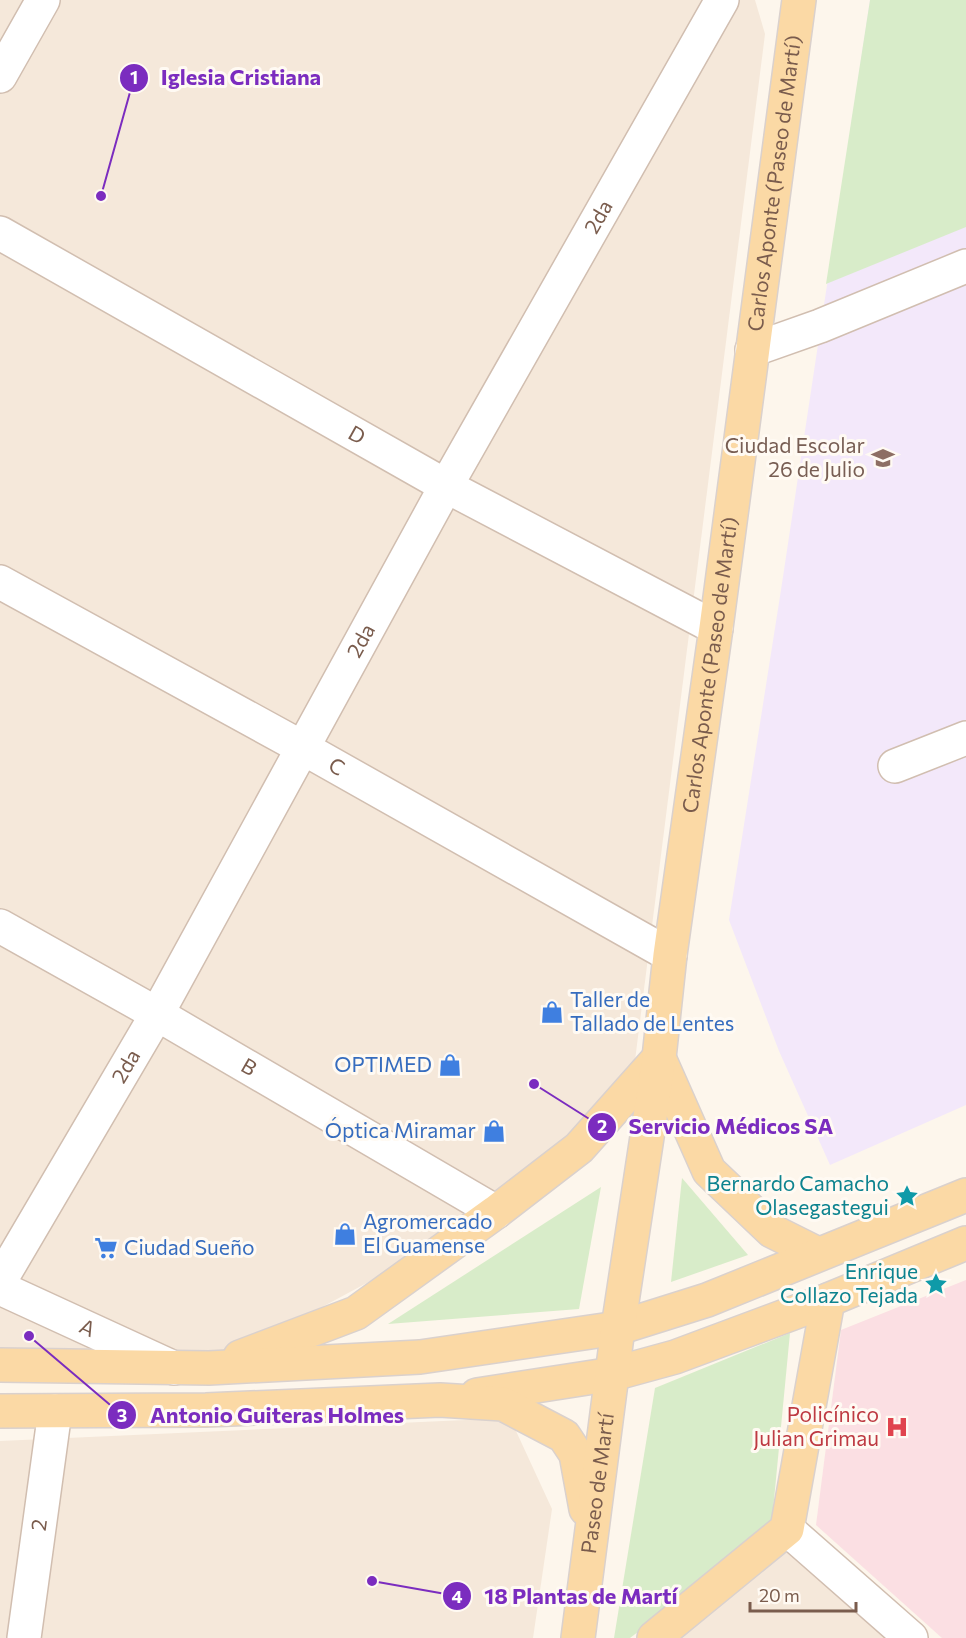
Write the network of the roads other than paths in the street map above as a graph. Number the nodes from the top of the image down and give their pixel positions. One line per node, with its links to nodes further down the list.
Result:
1 (42, 0): 4 (street)
2 (722, 0): 8 (street, 2da)
3 (798, 1): 7 (main road, Carlos Aponte (Paseo de Martí))
4 (0, 76)
5 (0, 233): 8 (street, D)
6 (966, 266): 7 (street)
7 (753, 350): 10 (main road, Carlos Aponte (Paseo de Martí))
8 (446, 486): 10 (street, D); 12 (street, 2da)
9 (0, 582): 12 (street, C)
10 (716, 628): 15 (main road, Carlos Aponte (Paseo de Martí))
11 (966, 738): 13 (street)
12 (303, 748): 15 (street, C); 16 (street, 2da)
13 (895, 766)
14 (0, 926): 16 (street, B)
15 (670, 956): 17 (main road, Carlos Aponte (Paseo de Martí))
16 (156, 1014): 19 (street, B); 22 (street, 2da)
17 (659, 1058): 19 (main road); 21 (main road); 25 (main road, Carlos Aponte (Paseo de Martí))
18 (966, 1195): 21 (main road)
19 (496, 1212): 28 (main road)
20 (966, 1243): 24 (main road)
21 (818, 1254): 25 (main road)
22 (0, 1281)
23 (0, 1288): 27 (street, A)
24 (828, 1300): 29 (main road); 33 (main road)
25 (618, 1328): 28 (main road); 29 (main road, Paseo de Martí)
26 (0, 1365): 27 (main road)
27 (174, 1368): 28 (main road)
28 (209, 1368)
29 (613, 1374): 30 (main road); 34 (main road, Paseo de Martí)
30 (440, 1400): 32 (main road); 34 (main road)
31 (0, 1411): 32 (main road)
32 (55, 1411): 35 (street, 2)
33 (787, 1529): 37 (main road); 38 (street)
34 (591, 1540): 36 (main road, Paseo de Martí)
35 (24, 1638)
36 (578, 1638)
37 (654, 1638)
38 (911, 1638)

